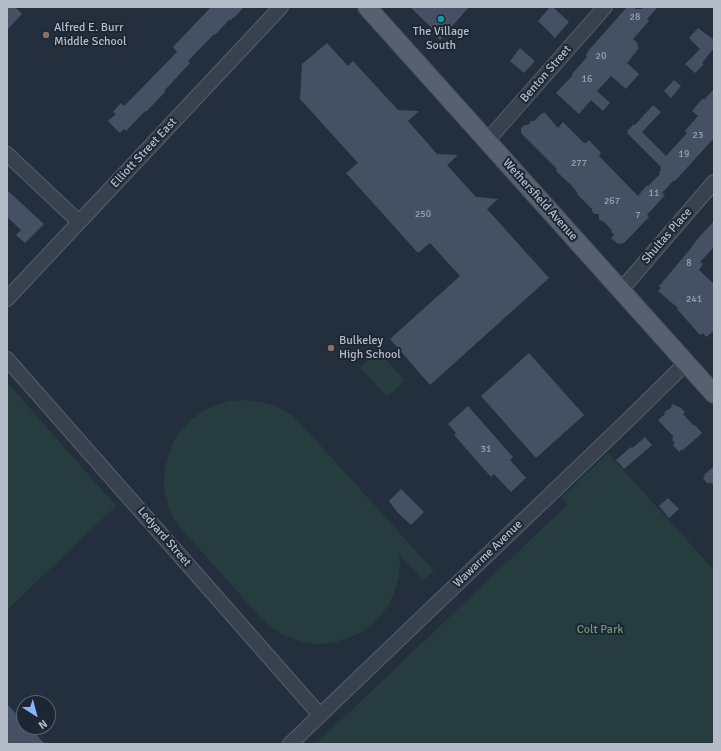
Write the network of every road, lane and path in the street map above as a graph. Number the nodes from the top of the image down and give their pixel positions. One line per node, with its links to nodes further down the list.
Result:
1 (281, 7): 7 (street, Elliott Street East)
2 (367, 7): 4 (main road, Wethersfield Avenue)
3 (605, 7): 4 (street, Benton Street)
4 (487, 141): 8 (main road, Wethersfield Avenue)
5 (7, 154): 7 (street)
6 (714, 182): 8 (street, Shultas Place)
7 (79, 222): 9 (street, Elliott Street East)
8 (621, 290): 11 (main road, Wethersfield Avenue)
9 (7, 299)
10 (7, 359): 13 (street, Ledyard Street)
11 (686, 363): 12 (main road, Wethersfield Avenue); 13 (street, Wawarme Avenue)
12 (714, 394)
13 (320, 715): 14 (street, Wawarme Avenue)
14 (290, 744)

